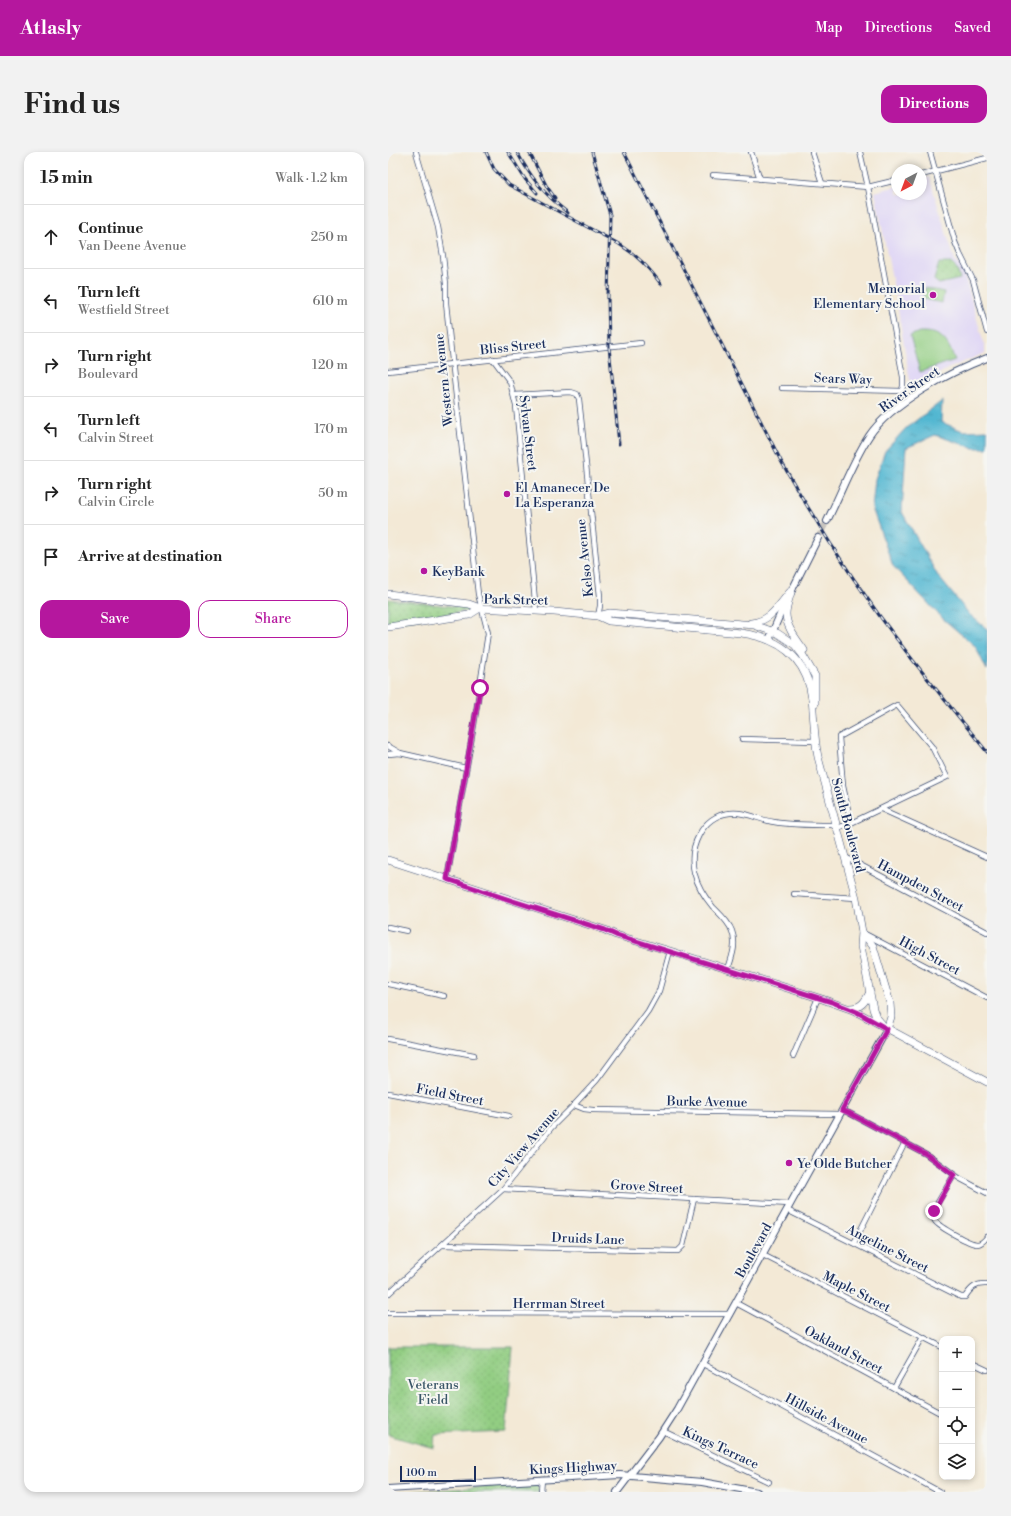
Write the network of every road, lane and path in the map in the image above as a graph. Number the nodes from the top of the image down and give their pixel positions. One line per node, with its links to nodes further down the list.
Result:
1 (416, 152): 18 (street, Western Avenue)
2 (750, 152): 10 (street)
3 (812, 152): 12 (street)
4 (860, 152): 13 (street)
5 (930, 152): 7 (street)
6 (987, 158): 7 (street)
7 (935, 171): 8 (street); 14 (street)
8 (927, 173)
9 (713, 175): 10 (street)
10 (760, 179): 12 (street)
11 (891, 181): 13 (street)
12 (822, 183): 13 (street)
13 (868, 187): 21 (street)
14 (987, 332)
15 (641, 343): 17 (street, Bliss Street)
16 (987, 358): 23 (main road, River Street)
17 (493, 359): 18 (street, Bliss Street); 22 (street, Sylvan Street)
18 (453, 364): 19 (street, Bliss Street); 28 (street, Western Avenue)
19 (388, 371)
20 (782, 388): 21 (street, Sears Way)
21 (903, 391): 23 (street)
22 (514, 394): 29 (street, Sylvan Street); 30 (street, Kelso Avenue)
23 (898, 408): 24 (main road, River Street)
24 (827, 521)
25 (818, 538): 26 (main road)
26 (792, 589): 31 (main road); 33 (main road); 35 (main road)
27 (388, 594): 28 (main road)
28 (480, 608): 29 (main road, Park Street); 32 (main road, Park Street); 42 (street, Western Avenue)
29 (536, 611): 30 (main road, Park Street)
30 (598, 616): 31 (main road, Park Street); 34 (main road, Park Street)
31 (738, 624): 33 (main road, Park Street)
32 (388, 627)
33 (772, 630): 34 (main road); 35 (main road, South Boulevard)
34 (769, 640): 36 (main road, South Boulevard)
35 (815, 676): 36 (main road, South Boulevard)
36 (814, 724): 38 (main road, South Boulevard)
37 (742, 739): 38 (street)
38 (815, 741): 45 (main road, South Boulevard)
39 (388, 746): 40 (street)
40 (400, 753): 41 (street); 42 (street)
41 (388, 754)
42 (466, 768): 49 (street, Western Avenue)
43 (881, 809): 44 (street); 44 (street); 47 (street)
44 (851, 824): 45 (street)
45 (837, 828): 46 (main road, South Boulevard); 57 (street)
46 (845, 857): 51 (main road, South Boulevard); 55 (street, Hampden Street)
47 (987, 857)
48 (388, 860): 49 (main road)
49 (447, 879): 56 (main road)
50 (794, 894): 51 (street)
51 (856, 898): 54 (main road, South Boulevard)
52 (388, 927): 53 (street)
53 (407, 931)
54 (862, 932): 59 (main road, South Boulevard); 62 (street, High Street); 64 (main road, South Boulevard)
55 (987, 932)
56 (670, 951): 57 (main road); 70 (street, City View Avenue)
57 (728, 969): 61 (main road)
58 (388, 984): 60 (street)
59 (870, 992): 63 (main road); 64 (main road, South Boulevard)
60 (444, 996)
61 (818, 998): 63 (main road); 67 (street)
62 (987, 998)
63 (848, 1008): 64 (main road)
64 (887, 1029): 68 (main road); 71 (main road, Boulevard)
65 (388, 1039): 66 (street)
66 (474, 1055)
67 (793, 1056)
68 (987, 1082)
69 (388, 1093): 72 (street, Field Street)
70 (574, 1105): 71 (street, Burke Avenue); 75 (street, City View Avenue)
71 (841, 1112): 73 (street); 78 (main road, Boulevard)
72 (509, 1116)
73 (905, 1142): 74 (street); 80 (street)
74 (954, 1175): 76 (street); 79 (street)
75 (503, 1189): 77 (street, Grove Street); 81 (street, City View Avenue)
76 (987, 1193)
77 (694, 1199): 78 (street, Grove Street); 81 (street, Druids Lane)
78 (789, 1207): 80 (street, Angeline Street); 82 (main road, Boulevard)
79 (987, 1237)
80 (854, 1243): 83 (street, Angeline Street)
81 (442, 1245): 84 (street, City View Avenue)
82 (763, 1255): 85 (main road, Boulevard); 88 (street, Maple Street)
83 (987, 1284)
84 (388, 1294)
85 (736, 1303): 87 (main road, Boulevard); 93 (street, Oakland Street)
86 (388, 1313): 87 (street, Herrman Street)
87 (730, 1314): 90 (main road, Boulevard)
88 (923, 1337): 89 (street, Maple Street); 93 (street)
89 (939, 1345)
90 (703, 1364): 95 (main road, Boulevard); 103 (street, Hillside Avenue)
91 (975, 1364): 92 (street)
92 (987, 1370)
93 (894, 1388): 94 (street, Oakland Street)
94 (939, 1412)
95 (663, 1431): 96 (main road, Boulevard); 98 (street, Kings Terrace)
96 (629, 1476): 97 (main road, Kings Highway); 101 (main road, Boulevard); 102 (main road, Kings Highway)
97 (542, 1479): 99 (main road, Kings Highway); 100 (street)
98 (770, 1482)
99 (388, 1489)
100 (541, 1492)
101 (617, 1492)
102 (757, 1492)
103 (940, 1492)

